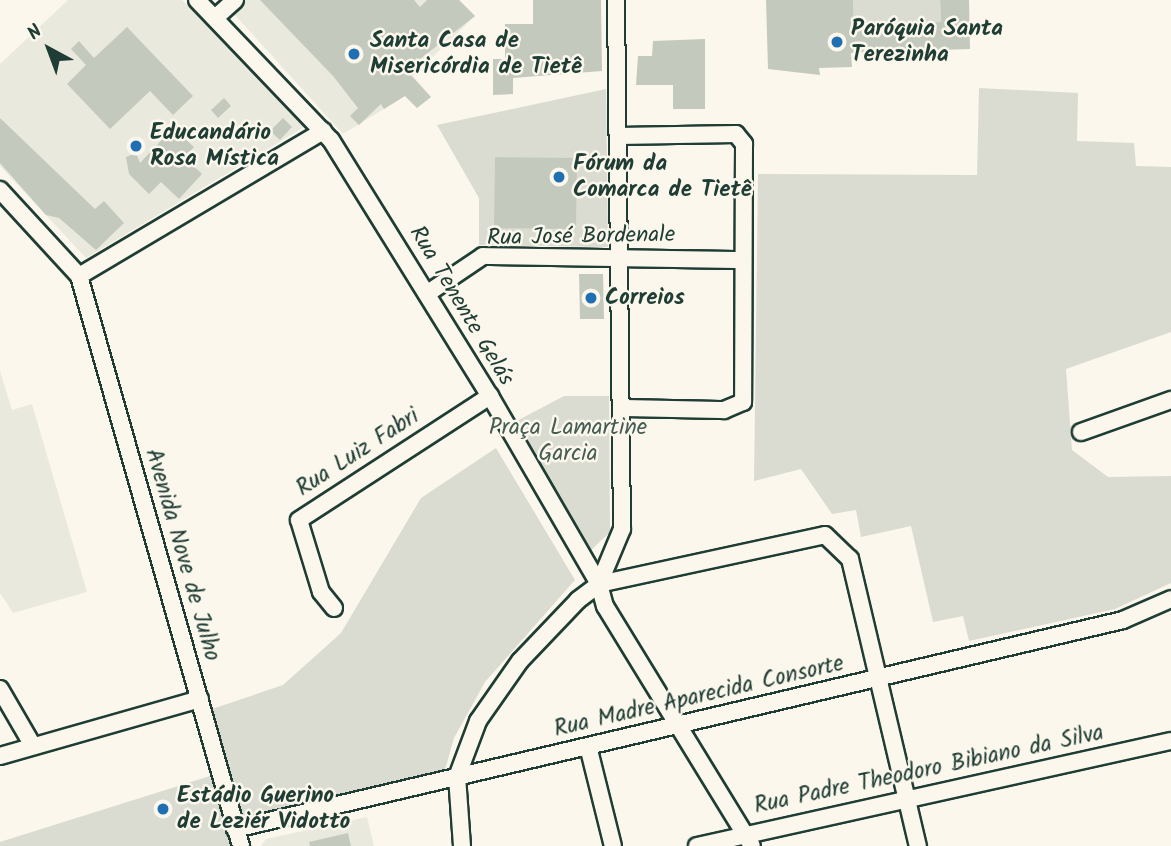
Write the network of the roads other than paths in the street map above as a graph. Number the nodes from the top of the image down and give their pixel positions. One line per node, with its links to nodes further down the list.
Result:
1 (197, 0): 4 (street, Rua Tenente Gelás)
2 (235, 0): 4 (street)
3 (616, 0): 6 (street)
4 (215, 18): 5 (street, Rua Tenente Gelás)
5 (323, 131): 10 (street); 11 (street, Rua Tenente Gelás)
6 (618, 136): 8 (street); 9 (street)
7 (0, 190): 10 (street)
8 (619, 258): 9 (street, Rua José Bordenale); 11 (street, Rua José Bordenale); 14 (street)
9 (743, 260): 14 (street)
10 (79, 276): 21 (street, Avenida Nove de Julho)
11 (428, 293): 12 (street, Rua Tenente Gelás)
12 (490, 396): 16 (street, Rua Tenente Gelás); 18 (street, Rua Luiz Fabri)
13 (1171, 400): 15 (street)
14 (621, 408): 16 (street)
15 (1081, 432)
16 (599, 584): 19 (street); 22 (street, Rua Tenente Gelás); 27 (street)
17 (1171, 599): 19 (street, Rua Madre Aparecida Consorte)
18 (334, 608)
19 (880, 678): 22 (street, Rua Madre Aparecida Consorte); 28 (street)
20 (0, 689): 24 (street)
21 (200, 699): 24 (street); 29 (street, Avenida Nove de Julho)
22 (676, 725): 25 (street, Rua Madre Aparecida Consorte); 30 (street, Rua Tenente Gelás)
23 (1171, 741): 28 (street, Rua Padre Theodoro Bibiano da Silva)
24 (33, 746): 26 (street)
25 (588, 746): 27 (street, Rua Madre Aparecida Consorte); 33 (street)
26 (0, 756)
27 (457, 777): 29 (street, Rua Madre Aparecida Consorte); 32 (street)
28 (907, 800): 30 (street, Rua Padre Theodoro Bibiano da Silva); 35 (street)
29 (235, 829): 31 (street, Avenida Nove de Julho)
30 (748, 840): 34 (street, Rua Padre Theodoro Bibiano da Silva)
31 (241, 846)
32 (462, 846)
33 (613, 846)
34 (696, 846)
35 (918, 846)

